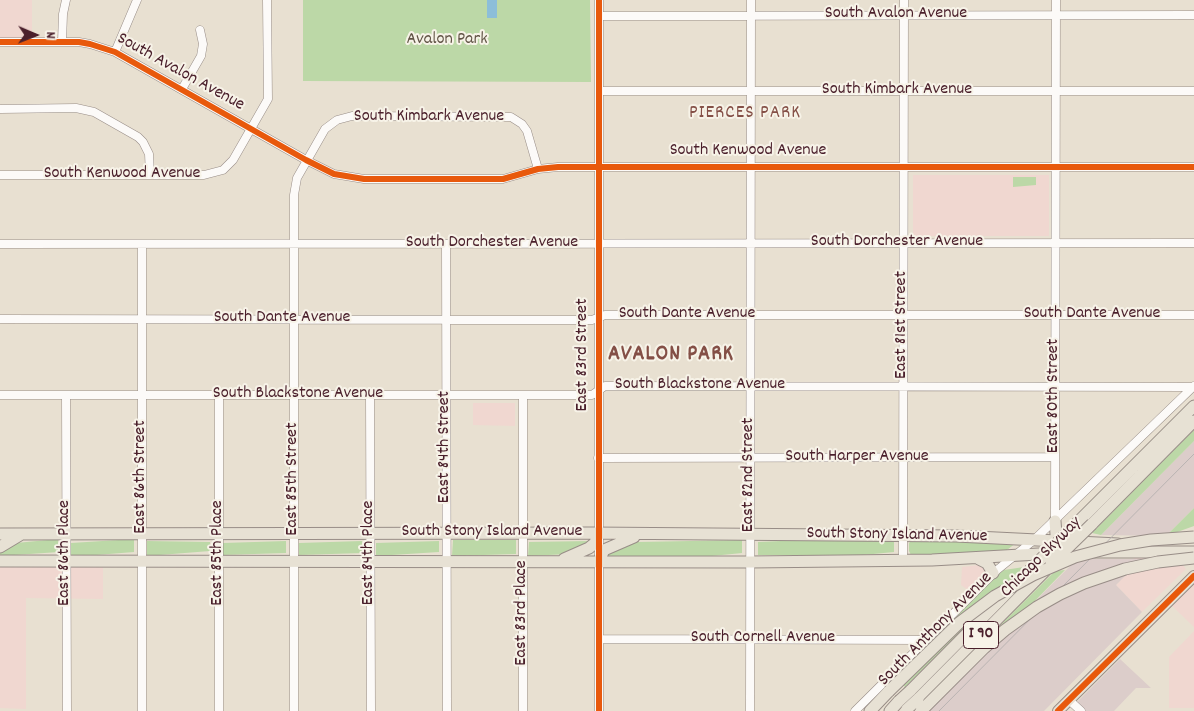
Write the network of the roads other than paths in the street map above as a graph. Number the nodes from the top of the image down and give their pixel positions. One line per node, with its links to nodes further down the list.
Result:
1 (66, 0): 15 (street)
2 (137, 0): 16 (street)
3 (267, 0): 24 (street)
4 (599, 0): 11 (street, East 83rd Street)
5 (751, 0): 12 (street, East 82nd Street)
6 (904, 0): 8 (street, East 81st Street)
7 (1056, 0): 9 (street, East 80th Street)
8 (904, 15): 9 (street, South Avalon Avenue); 12 (street, South Avalon Avenue); 19 (street, East 81st Street)
9 (1056, 15): 10 (street, South Avalon Avenue); 20 (street, East 80th Street)
10 (1194, 15)
11 (599, 16): 12 (street, South Avalon Avenue); 18 (street, East 83rd Street)
12 (751, 16): 22 (street, East 82nd Street)
13 (200, 30): 17 (street)
14 (0, 42): 15 (street, South Avalon Avenue)
15 (62, 42): 16 (street, South Avalon Avenue)
16 (115, 52): 17 (street, South Avalon Avenue)
17 (182, 89): 24 (street, South Avalon Avenue)
18 (599, 91): 22 (street, South Kimbark Avenue); 26 (street, East 83rd Street)
19 (904, 91): 20 (street, South Kimbark Avenue); 22 (street, South Kimbark Avenue); 28 (street, East 81st Street)
20 (1056, 91): 21 (street, South Kimbark Avenue); 29 (street, East 80th Street)
21 (1194, 91)
22 (751, 92): 27 (street, East 82nd Street)
23 (0, 109): 33 (street)
24 (251, 129): 25 (street, South Avalon Avenue); 33 (street, South Kenwood Avenue)
25 (306, 160): 31 (street, South Kenwood Avenue); 31 (street, South Kimbark Avenue); 39 (street, East 85th Street)
26 (599, 167): 27 (street, South Kenwood Avenue); 31 (street, South Kenwood Avenue); 41 (street, East 83rd Street)
27 (751, 167): 28 (street, South Kenwood Avenue); 42 (street, East 82nd Street)
28 (904, 167): 29 (street, South Kenwood Avenue); 34 (street, East 81st Street)
29 (1056, 167): 30 (street, South Kenwood Avenue); 35 (street, East 80th Street)
30 (1194, 167)
31 (538, 169)
32 (0, 175): 33 (street, South Kenwood Avenue)
33 (150, 175)
34 (904, 243): 35 (street, South Dorchester Avenue); 42 (street, South Dorchester Avenue); 45 (street, East 81st Street)
35 (1056, 243): 36 (street, South Dorchester Avenue); 43 (street, East 80th Street)
36 (1194, 243)
37 (0, 244): 38 (street, South Dorchester Avenue)
38 (142, 244): 39 (street, South Dorchester Avenue); 51 (street, East 86th Street)
39 (294, 244): 40 (street, South Dorchester Avenue); 49 (street, East 85th Street)
40 (446, 244): 41 (street, South Dorchester Avenue); 50 (street, East 84th Street)
41 (599, 244): 42 (street, South Dorchester Avenue); 47 (street, East 83rd Street)
42 (750, 244): 44 (street, East 82nd Street)
43 (1056, 314): 45 (street, South Dante Avenue); 46 (street, South Dante Avenue); 54 (street, East 80th Street)
44 (750, 315): 45 (street, South Dante Avenue); 47 (street, South Dante Avenue); 52 (street, East 82nd Street)
45 (903, 315): 53 (street, East 81st Street)
46 (1194, 315)
47 (599, 317): 50 (street, South Dante Avenue); 56 (street, East 83rd Street)
48 (0, 319): 51 (street, South Dante Avenue)
49 (294, 319): 50 (street, South Dante Avenue); 51 (street, South Dante Avenue); 61 (street, East 85th Street)
50 (446, 319): 63 (street, East 84th Street)
51 (142, 320): 59 (street, East 86th Street)
52 (750, 386): 53 (street, South Blackstone Avenue); 56 (street, South Blackstone Avenue); 67 (street, East 82nd Street)
53 (903, 386): 54 (street, South Blackstone Avenue); 70 (street, East 81st Street)
54 (1055, 386): 55 (street, South Blackstone Avenue); 68 (street, East 80th Street)
55 (1194, 386): 71 (street, South Anthony Avenue)
56 (599, 390): 64 (street, South Blackstone Avenue); 69 (street, East 83rd Street)
57 (0, 395): 58 (street, South Blackstone Avenue)
58 (66, 395): 59 (street, South Blackstone Avenue); 80 (street, East 86th Place)
59 (142, 395): 60 (street, South Blackstone Avenue); 72 (street, East 86th Street)
60 (219, 395): 61 (street, South Blackstone Avenue); 81 (street, East 85th Place)
61 (294, 395): 62 (street, South Blackstone Avenue); 82 (street, East 85th Street)
62 (370, 395): 63 (street, South Blackstone Avenue); 73 (street, East 84th Place)
63 (446, 395): 64 (street, South Blackstone Avenue); 74 (street, East 84th Street)
64 (523, 395): 75 (street, East 83rd Place)
65 (1194, 406): 116 (highway, Chicago Skyway / I 90, bridge)
66 (1194, 421): 116 (highway, Chicago Skyway / I 90, bridge)
67 (750, 457): 69 (street, South Harper Avenue); 70 (street, South Harper Avenue); 84 (street, East 82nd Street)
68 (1055, 457): 70 (street, South Harper Avenue); 71 (street, East 80th Street)
69 (598, 458): 76 (street, East 83rd Street)
70 (903, 458): 85 (street, East 81st Street)
71 (1055, 521): 87 (street, South Anthony Avenue); 88 (highway)
72 (142, 533): 80 (highway, South Stony Island Avenue); 81 (highway, South Stony Island Avenue); 100 (street, East 86th Street)
73 (370, 533): 74 (highway, South Stony Island Avenue); 82 (highway, South Stony Island Avenue); 103 (street, East 84th Place)
74 (446, 533): 75 (highway, South Stony Island Avenue); 104 (street, East 84th Street)
75 (522, 533): 76 (highway, South Stony Island Avenue); 105 (street, East 83rd Place)
76 (598, 533): 83 (highway, South Stony Island Avenue); 106 (highway); 107 (street, East 83rd Street)
77 (1194, 533): 89 (main road, South Stony Island Avenue)
78 (0, 534): 79 (highway, South Stony Island Avenue)
79 (22, 534): 80 (highway, South Stony Island Avenue); 91 (highway)
80 (66, 534): 99 (street, East 86th Place)
81 (218, 534): 82 (highway, South Stony Island Avenue); 101 (street, East 85th Place)
82 (294, 534): 102 (street, East 85th Street)
83 (644, 534): 84 (highway, South Stony Island Avenue); 107 (highway)
84 (750, 535): 85 (highway, South Stony Island Avenue); 108 (street, East 82nd Street)
85 (903, 536): 87 (highway, South Stony Island Avenue); 97 (street, East 81st Street)
86 (1194, 537): 115 (highway, bridge)
87 (1034, 540): 88 (highway, South Stony Island Avenue); 94 (street, South Anthony Avenue)
88 (1064, 542): 89 (highway, South Stony Island Avenue)
89 (1164, 543): 90 (highway, South Stony Island Avenue)
90 (1194, 543)
91 (0, 547)
92 (1152, 552): 93 (highway, South Stony Island Avenue); 94 (highway, South Stony Island Avenue); 109 (main road, South Stony Island Avenue)
93 (1194, 552)
94 (1015, 556): 96 (highway, South Stony Island Avenue); 110 (street, South Anthony Avenue)
95 (1194, 558): 131 (highway, bridge)
96 (979, 559): 97 (highway, South Stony Island Avenue); 110 (highway)
97 (903, 560): 108 (highway, South Stony Island Avenue)
98 (0, 561): 99 (highway, South Stony Island Avenue)
99 (66, 561): 100 (highway, South Stony Island Avenue); 119 (street, East 86th Place)
100 (142, 561): 101 (highway, South Stony Island Avenue); 120 (street, East 86th Street)
101 (219, 561): 102 (highway, South Stony Island Avenue); 121 (street, East 85th Place)
102 (294, 561): 103 (highway, South Stony Island Avenue); 122 (street, East 85th Street)
103 (370, 561): 104 (highway, South Stony Island Avenue); 123 (street, East 84th Place)
104 (446, 561): 105 (highway, South Stony Island Avenue); 124 (street, East 84th Street)
105 (523, 561): 106 (highway, South Stony Island Avenue); 125 (street, East 83rd Place)
106 (557, 561): 107 (highway, South Stony Island Avenue)
107 (599, 561): 108 (highway, South Stony Island Avenue); 112 (street, East 83rd Street)
108 (750, 562): 113 (street, East 82nd Street)
109 (1194, 564)
110 (994, 573): 114 (street, South Anthony Avenue)
111 (1194, 576): 117 (main road)
112 (599, 639): 113 (street, South Cornell Avenue); 126 (street, East 83rd Street)
113 (750, 639): 114 (street, South Cornell Avenue); 127 (street, East 82nd Street)
114 (926, 640): 115 (street, South Anthony Avenue)
115 (888, 685): 118 (street); 128 (street, South Anthony Avenue); 129 (highway); 131 (street)
116 (914, 695): 118 (highway, Chicago Skyway / I 90, bridge)
117 (1069, 700): 132 (main road); 133 (street)
118 (907, 708): 130 (highway, Chicago Skyway / I 90)
119 (67, 711)
120 (142, 711)
121 (219, 711)
122 (294, 711)
123 (371, 711)
124 (447, 711)
125 (523, 711)
126 (599, 711)
127 (750, 711)
128 (855, 711)
129 (870, 711)
130 (890, 711)
131 (922, 711)
132 (1058, 711)
133 (1081, 711)

